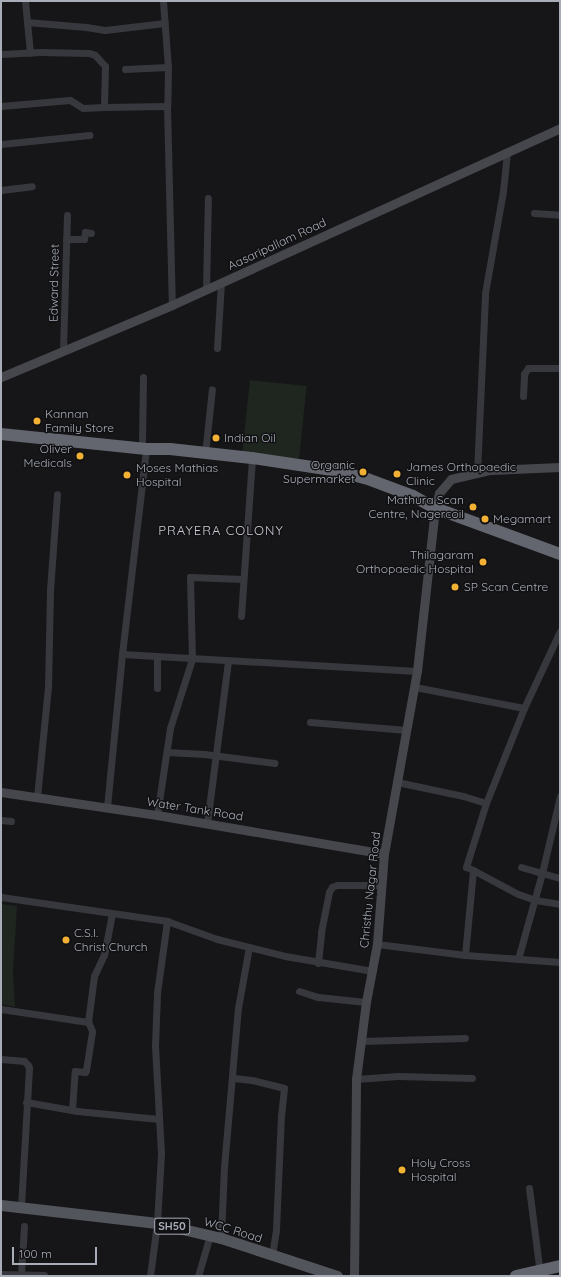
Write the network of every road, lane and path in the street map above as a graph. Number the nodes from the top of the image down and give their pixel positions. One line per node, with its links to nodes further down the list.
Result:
1 (25, 1): 3 (street)
2 (163, 1): 4 (street)
3 (27, 22): 4 (street); 5 (street)
4 (165, 23): 7 (street)
5 (30, 53): 6 (street); 11 (street)
6 (1, 54)
7 (168, 67): 8 (street); 10 (street)
8 (125, 69)
9 (1, 106): 11 (street)
10 (167, 106): 11 (street); 26 (street)
11 (104, 107)
12 (560, 128): 15 (street, Aasaripallam Road)
13 (90, 135): 14 (street)
14 (1, 144)
15 (507, 152): 24 (street, Aasaripallam Road); 40 (street)
16 (32, 186): 17 (street)
17 (1, 190)
18 (208, 198): 25 (street)
19 (534, 213): 20 (street)
20 (560, 215)
21 (67, 216): 23 (street, Edward Street)
22 (91, 232): 23 (street)
23 (66, 239): 28 (street, Edward Street)
24 (221, 283): 25 (street, Aasaripallam Road); 27 (street)
25 (206, 290): 26 (street, Aasaripallam Road)
26 (172, 305): 28 (street, Aasaripallam Road)
27 (217, 348)
28 (63, 350): 30 (street, Aasaripallam Road)
29 (560, 368): 33 (street)
30 (1, 377)
31 (143, 377): 36 (street)
32 (212, 389): 37 (street)
33 (523, 396)
34 (1, 428): 36 (highway)
35 (1, 434): 36 (highway)
36 (144, 446): 37 (highway); 47 (street)
37 (205, 454): 38 (highway)
38 (252, 458): 42 (highway); 44 (street)
39 (560, 467): 40 (street, Christhu Nagar Road)
40 (476, 472): 42 (street, Christhu Nagar Road)
41 (58, 494): 63 (street)
42 (435, 508): 43 (highway); 51 (street, Christhu Nagar Road)
43 (560, 554)
44 (243, 579): 45 (street); 49 (street)
45 (241, 616)
46 (560, 632): 54 (street)
47 (122, 654): 48 (street); 65 (street)
48 (157, 658): 49 (street); 53 (street)
49 (192, 659): 50 (street); 57 (street)
50 (228, 661): 51 (street); 58 (street)
51 (417, 671): 52 (street, Christhu Nagar Road)
52 (415, 687): 54 (street); 56 (street, Christhu Nagar Road)
53 (157, 688)
54 (524, 708): 64 (street)
55 (310, 722): 56 (street)
56 (407, 730): 60 (street, Christhu Nagar Road)
57 (167, 752): 58 (street); 66 (street)
58 (216, 755): 59 (street); 69 (street)
59 (274, 763)
60 (397, 782): 64 (street); 70 (street, Christhu Nagar Road)
61 (1, 792): 63 (street, Water Tank Road)
62 (560, 796): 73 (street)
63 (37, 797): 65 (street, Water Tank Road)
64 (486, 803): 72 (street)
65 (107, 807): 66 (street, Water Tank Road)
66 (157, 814): 69 (street, Water Tank Road)
67 (1, 820): 68 (street)
68 (11, 821)
69 (207, 823): 70 (street, Water Tank Road)
70 (384, 854): 75 (street, Christhu Nagar Road)
71 (521, 867): 73 (street)
72 (473, 870): 77 (street); 83 (street)
73 (542, 873): 74 (street); 77 (street)
74 (560, 878)
75 (382, 885): 81 (street, Christhu Nagar Road); 86 (street)
76 (1, 897): 79 (street)
77 (535, 900): 78 (street); 84 (street)
78 (560, 904)
79 (112, 914): 80 (street); 91 (street)
80 (166, 921): 82 (street); 100 (street)
81 (377, 944): 83 (street); 87 (street, Christhu Nagar Road)
82 (249, 947): 86 (street); 95 (street)
83 (465, 955): 84 (street)
84 (518, 959): 85 (street)
85 (560, 962)
86 (318, 963): 87 (street)
87 (373, 970): 89 (street, Christhu Nagar Road)
88 (299, 991): 89 (street)
89 (366, 1002): 93 (street, Christhu Nagar Road)
90 (1, 1009): 91 (street)
91 (88, 1021): 99 (street)
92 (465, 1038): 93 (street)
93 (361, 1041): 97 (street, Christhu Nagar Road)
94 (1, 1059): 98 (street)
95 (233, 1078): 107 (street); 108 (street)
96 (472, 1078): 97 (street)
97 (356, 1079): 117 (street, Christhu Nagar Road)
98 (26, 1102): 99 (street); 103 (street)
99 (72, 1110): 100 (street)
100 (159, 1119): 104 (street)
101 (529, 1188): 112 (street)
102 (1, 1205): 103 (main road, WCC Road / SH50)
103 (21, 1207): 104 (main road, WCC Road / SH50)
104 (157, 1223): 106 (main road, WCC Road / SH50); 114 (street)
105 (24, 1226): 111 (street)
106 (210, 1235): 107 (main road, WCC Road / SH50); 115 (street)
107 (221, 1238): 108 (main road, WCC Road / SH50)
108 (272, 1256): 116 (main road, WCC Road / SH50)
109 (560, 1266): 112 (highway)
110 (1, 1274): 111 (street)
111 (21, 1274): 113 (street)
112 (540, 1274): 118 (highway)
113 (44, 1275)
114 (150, 1276)
115 (198, 1276)
116 (337, 1276)
117 (354, 1276)
118 (516, 1276)

